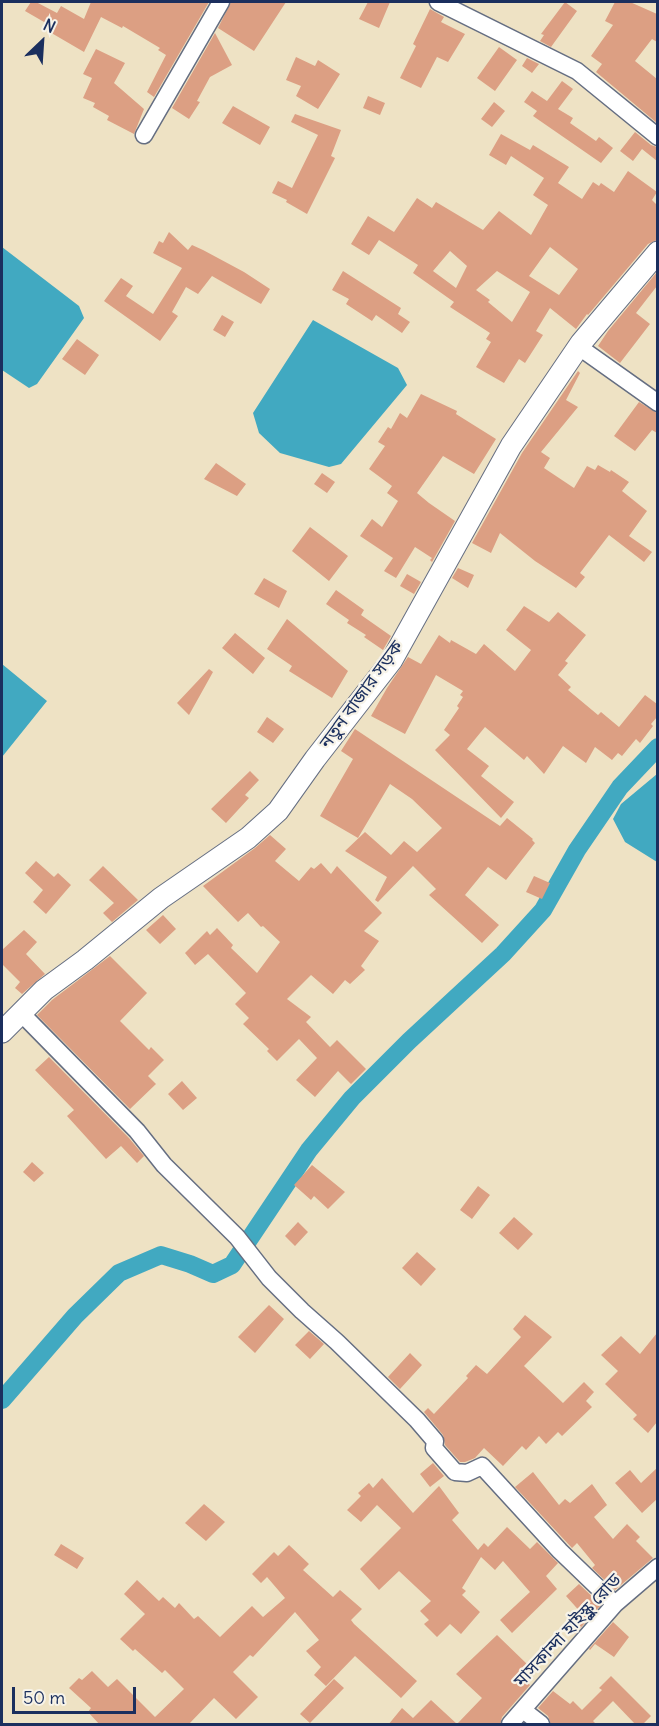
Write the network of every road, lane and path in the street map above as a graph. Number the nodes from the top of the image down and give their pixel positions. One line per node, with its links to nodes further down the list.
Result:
1 (220, 2): 3 (street)
2 (438, 2): 4 (street)
3 (144, 135)
4 (657, 137)
5 (657, 252): 6 (street, নতুন বাজার সড়ক)
6 (579, 347): 7 (street); 8 (street, নতুন বাজার সড়ক)
7 (657, 404)
8 (21, 1013): 9 (street, নতুন বাজার সড়ক); 11 (street)
9 (2, 1032)
10 (657, 1567): 11 (street, মাসকান্দা হাইস্কুল রোড)
11 (615, 1604): 12 (street, মাসকান্দা হাইস্কুল রোড)
12 (523, 1710): 13 (street, মাসকান্দা হাইস্কুল রোড); 14 (street)
13 (510, 1725)
14 (541, 1725)

